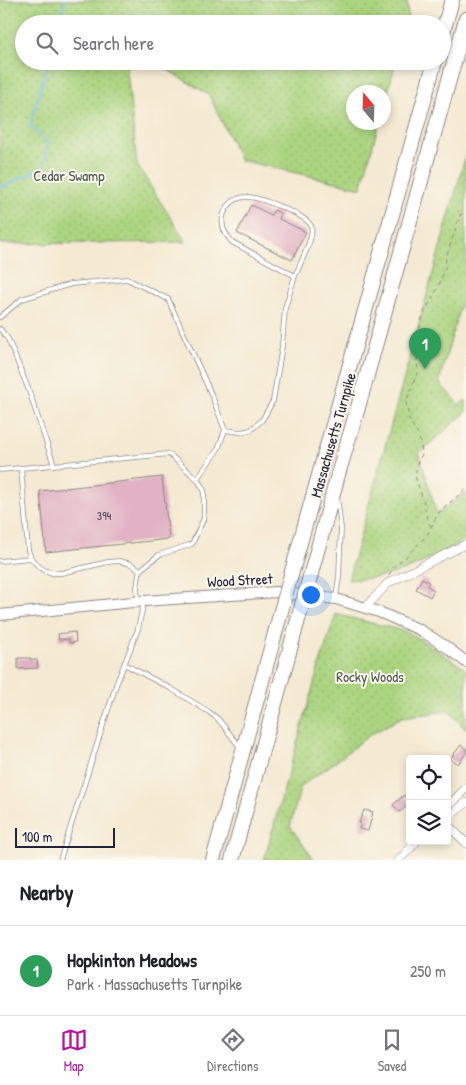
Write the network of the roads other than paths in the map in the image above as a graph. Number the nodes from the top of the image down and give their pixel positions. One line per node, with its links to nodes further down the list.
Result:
1 (452, 0): 2 (highway)
2 (448, 15)
3 (466, 19): 13 (highway, Massachusetts Turnpike)
4 (432, 70): 24 (highway, Massachusetts Turnpike, bridge)
5 (295, 276): 5 (lane); 8 (lane)
6 (0, 317): 8 (lane)
7 (0, 329): 9 (lane)
8 (225, 430): 12 (lane)
9 (54, 465): 10 (lane); 12 (lane)
10 (21, 468): 11 (lane); 15 (lane)
11 (0, 470)
12 (197, 479): 17 (lane)
13 (335, 484): 18 (lane); 34 (highway, Massachusetts Turnpike, bridge)
14 (466, 544): 20 (street)
15 (31, 558): 16 (lane); 17 (lane)
16 (0, 561)
17 (140, 570): 19 (lane)
18 (336, 599): 19 (main road, Wood Street); 20 (main road, Wood Street)
19 (141, 602): 21 (main road, Wood Street); 23 (lane)
20 (366, 608): 22 (main road, Wood Street)
21 (0, 615)
22 (466, 662)
23 (124, 664): 24 (lane); 32 (lane)
24 (243, 750): 33 (highway, Massachusetts Turnpike)
25 (466, 788): 26 (street)
26 (451, 803)
27 (466, 803): 28 (street)
28 (451, 815)
29 (451, 828): 30 (street)
30 (466, 842)
31 (413, 845): 35 (street)
32 (60, 860)
33 (213, 860)
34 (232, 860)
35 (398, 860)

